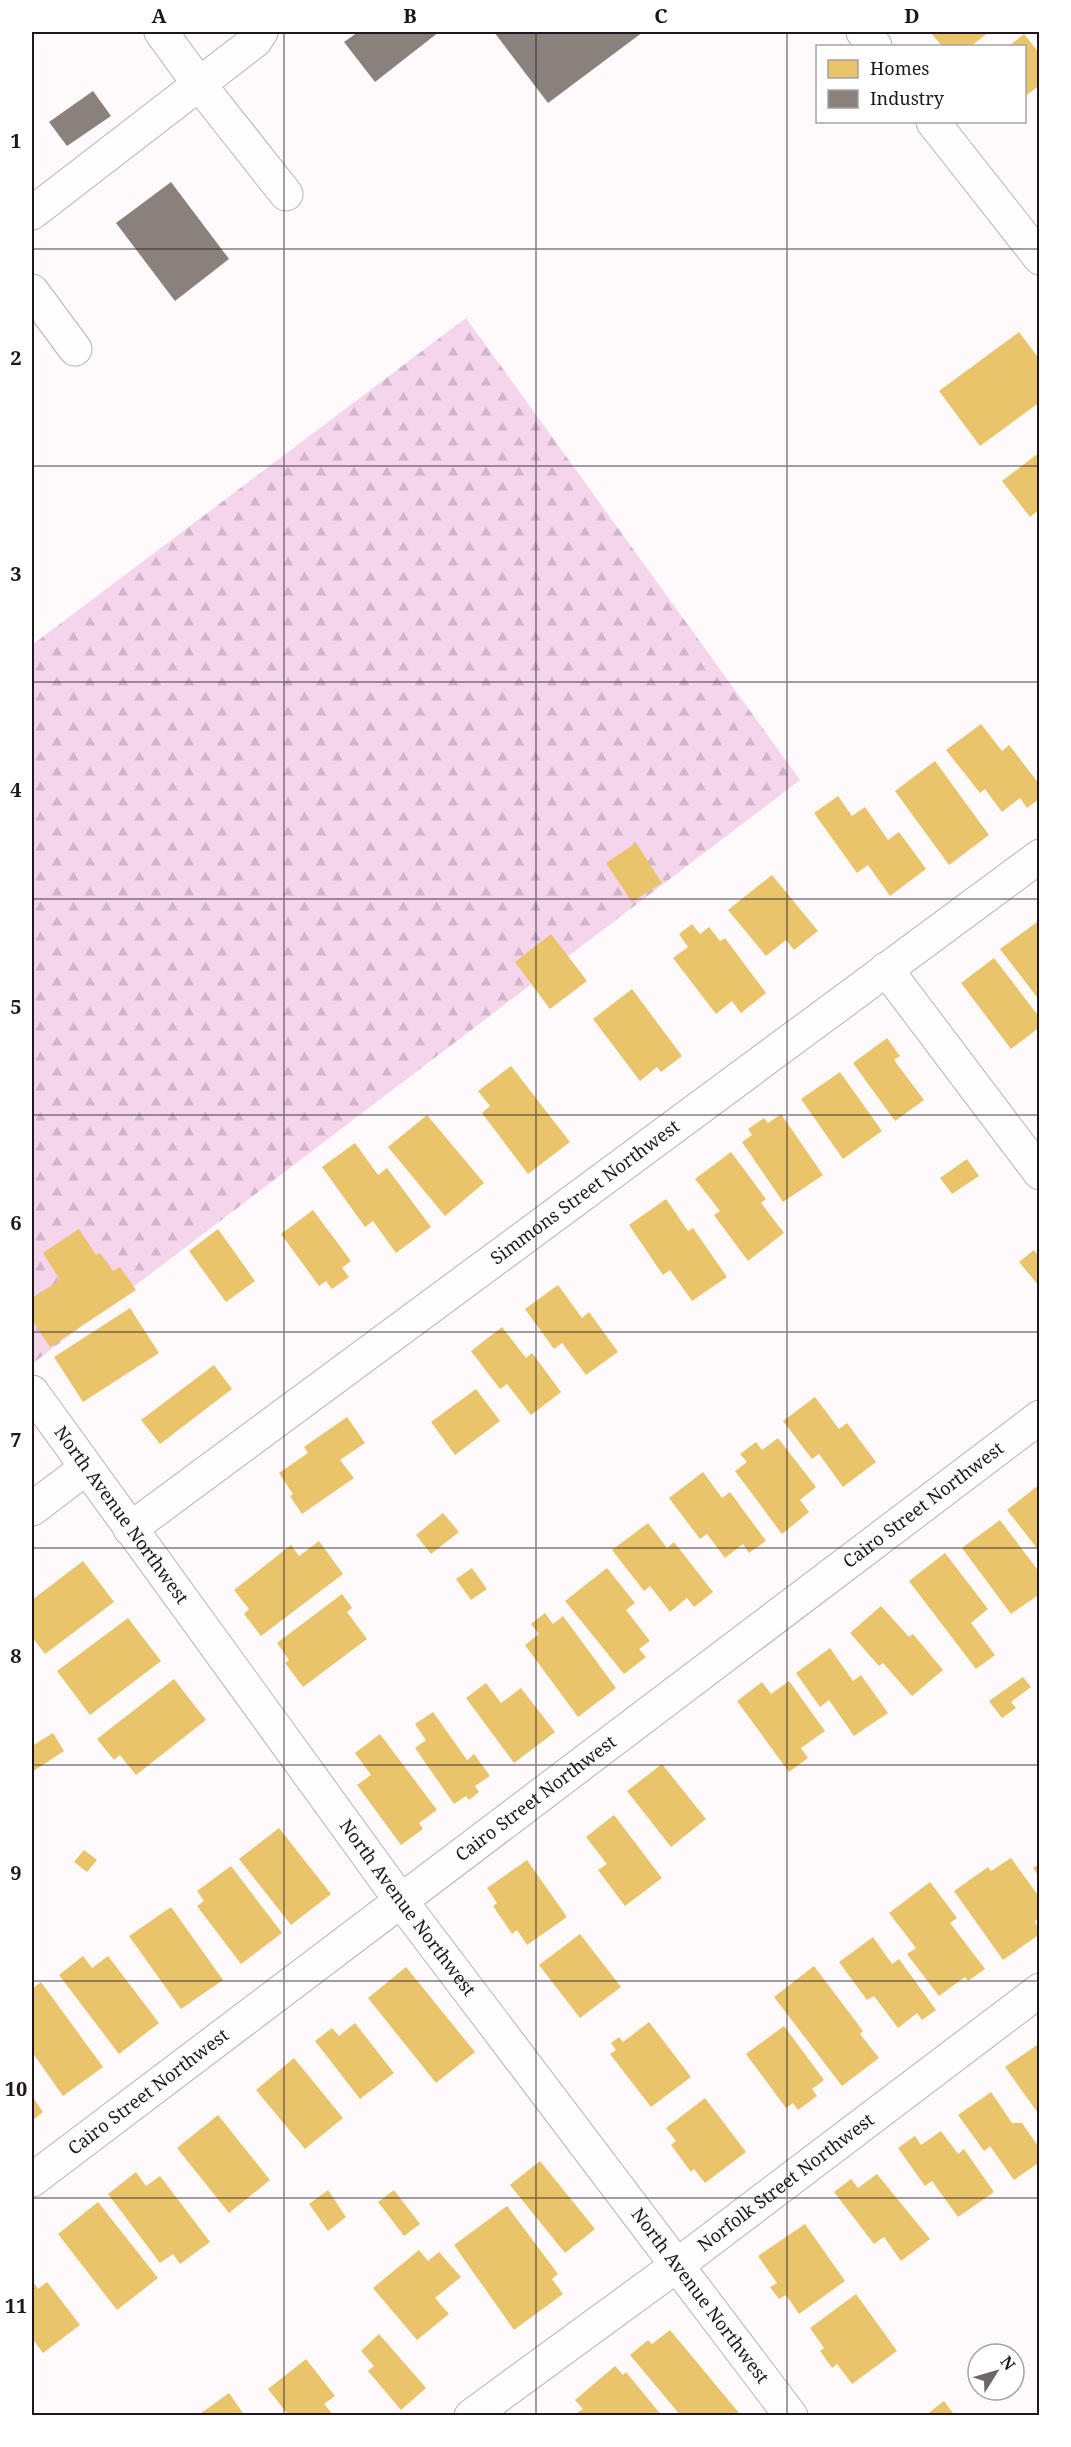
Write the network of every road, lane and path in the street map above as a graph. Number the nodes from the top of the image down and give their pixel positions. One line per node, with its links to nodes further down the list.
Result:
1 (161, 32): 5 (street)
2 (261, 32): 5 (street)
3 (863, 32): 4 (street)
4 (874, 45)
5 (199, 84): 7 (street); 8 (street)
6 (934, 123): 9 (street)
7 (286, 194)
8 (32, 213)
9 (1040, 258)
10 (32, 291): 11 (street)
11 (75, 349)
12 (1040, 856): 13 (street, Simmons Street Northwest)
13 (886, 969): 14 (street); 19 (street, Simmons Street Northwest)
14 (1040, 1173)
15 (32, 1392): 17 (street, North Avenue Northwest)
16 (1040, 1417): 20 (street, Cairo Street Northwest)
17 (86, 1468): 18 (street); 19 (street, North Avenue Northwest)
18 (32, 1509)
19 (130, 1529): 20 (street, North Avenue Northwest)
20 (401, 1901): 22 (street, Cairo Street Northwest); 23 (street, North Avenue Northwest)
21 (1040, 1990): 23 (street, Norfolk Street Northwest)
22 (32, 2180)
23 (676, 2266): 24 (street, Norfolk Street Northwest); 25 (street, North Avenue Northwest)
24 (471, 2415)
25 (791, 2415)

